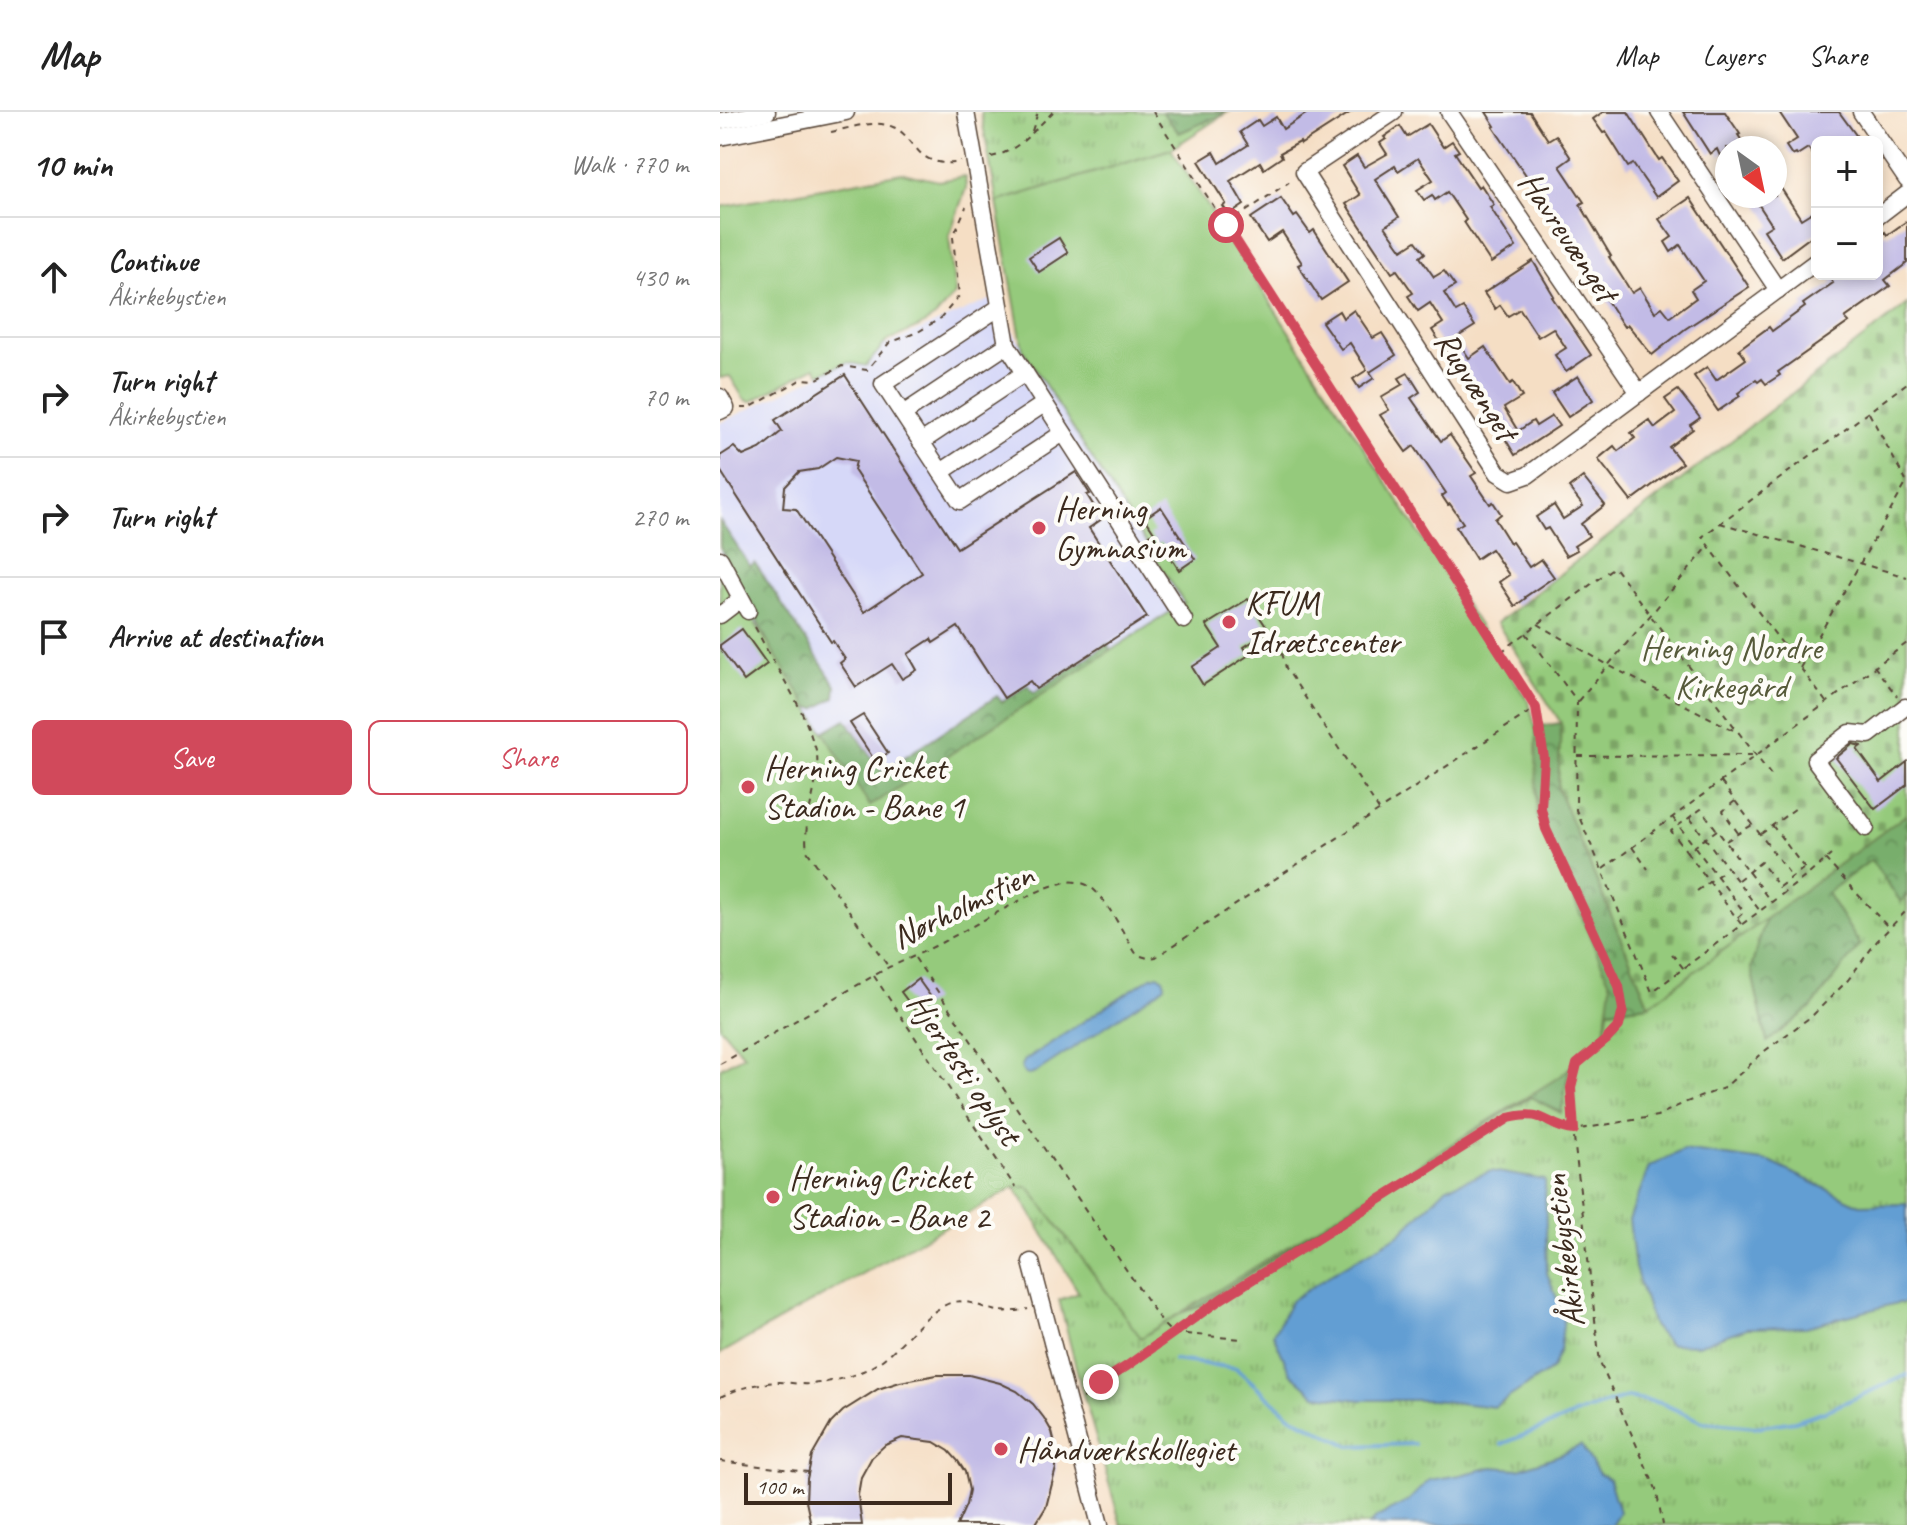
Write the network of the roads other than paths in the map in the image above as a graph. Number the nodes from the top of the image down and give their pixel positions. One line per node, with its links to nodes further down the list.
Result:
1 (767, 112): 8 (street)
2 (846, 112): 9 (street)
3 (966, 112): 15 (street)
4 (1394, 112): 18 (street, Rugvænget)
5 (1449, 112): 18 (street, Havrevænget)
6 (1659, 112): 14 (street)
7 (1861, 112): 10 (street)
8 (720, 121)
9 (720, 137)
10 (1907, 180)
11 (1907, 194): 12 (street)
12 (1883, 212)
13 (1811, 265): 14 (street, Rugvænget)
14 (1778, 290): 18 (street, Rugvænget)
15 (1000, 307): 16 (street); 20 (street)
16 (1007, 345): 17 (street); 20 (street)
17 (1025, 373): 19 (street); 22 (street)
18 (1639, 393)
19 (1044, 404): 21 (street); 23 (street)
20 (903, 414): 22 (street)
21 (1063, 433): 23 (street); 27 (street)
22 (921, 442): 23 (street)
23 (941, 472)
24 (720, 559): 25 (street)
25 (725, 580): 26 (street)
26 (720, 615)
27 (1184, 620)
28 (1905, 707): 29 (street)
29 (1866, 828)
30 (1031, 1262): 31 (street)
31 (1100, 1525)

